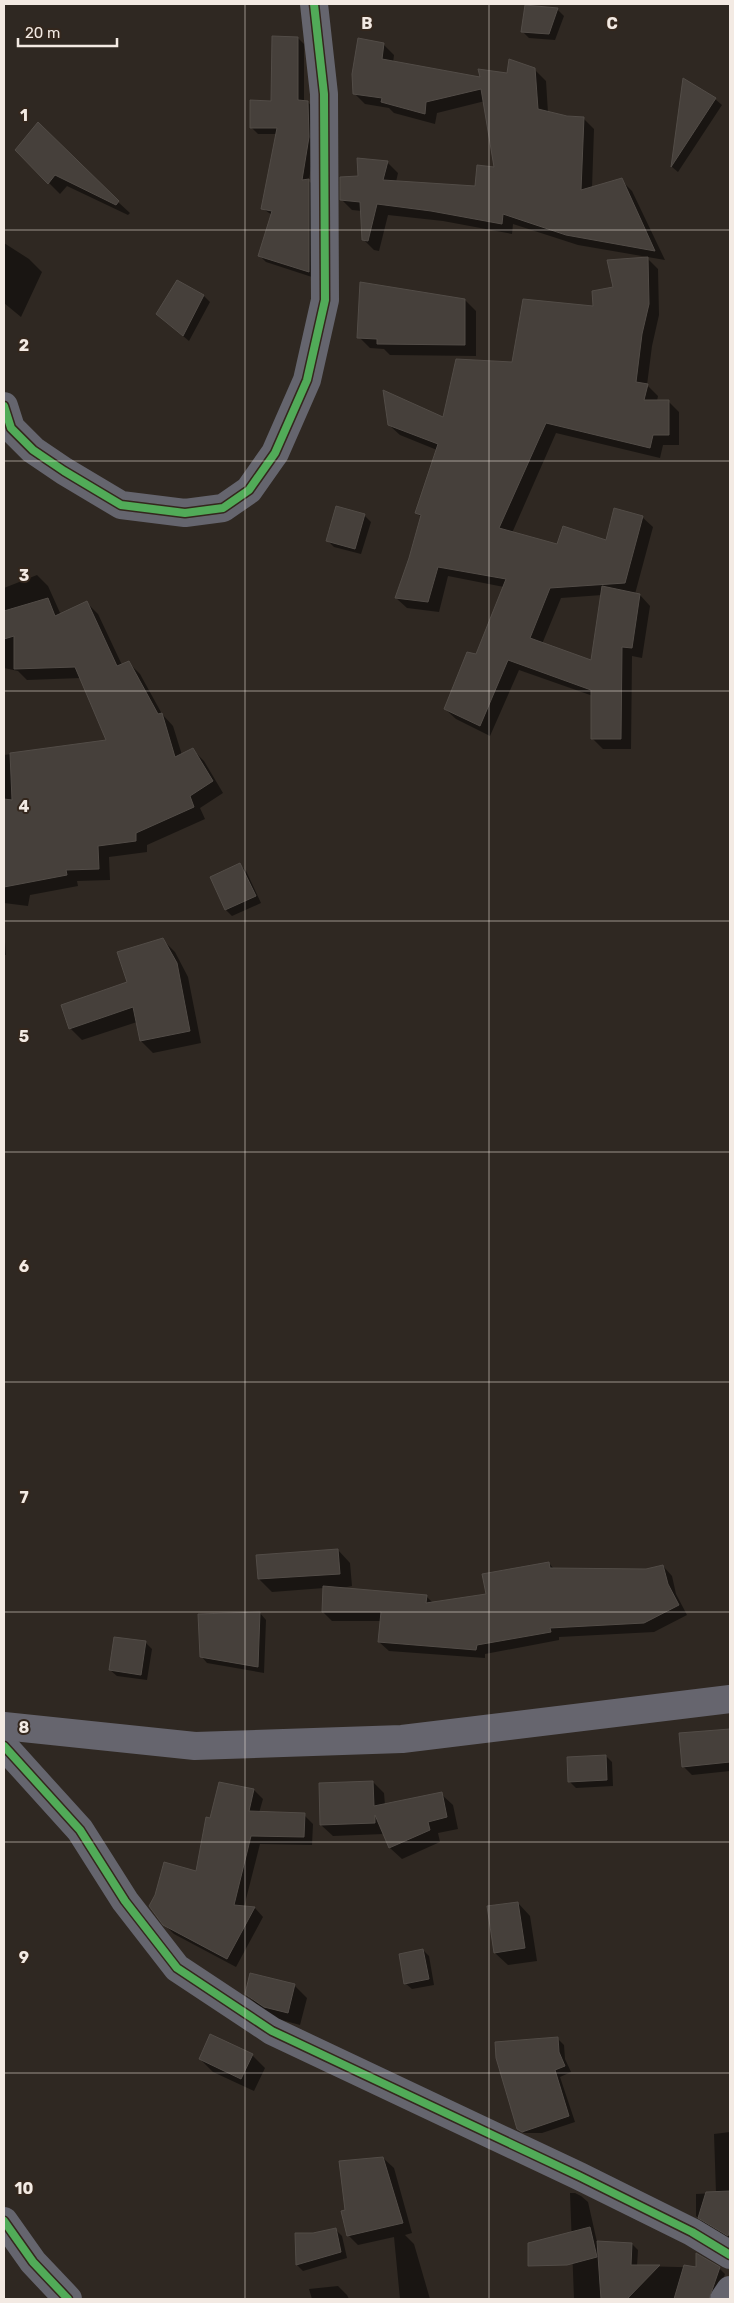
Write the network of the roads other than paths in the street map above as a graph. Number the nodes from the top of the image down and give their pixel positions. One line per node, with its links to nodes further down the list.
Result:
1 (314, 4): 2 (street)
2 (4, 406)
3 (730, 1699): 4 (main road)
4 (4, 1726)
5 (4, 1746): 7 (street)
6 (4, 2220): 9 (street)
7 (730, 2255)
8 (730, 2290): 10 (street)
9 (68, 2299)
10 (724, 2299)

